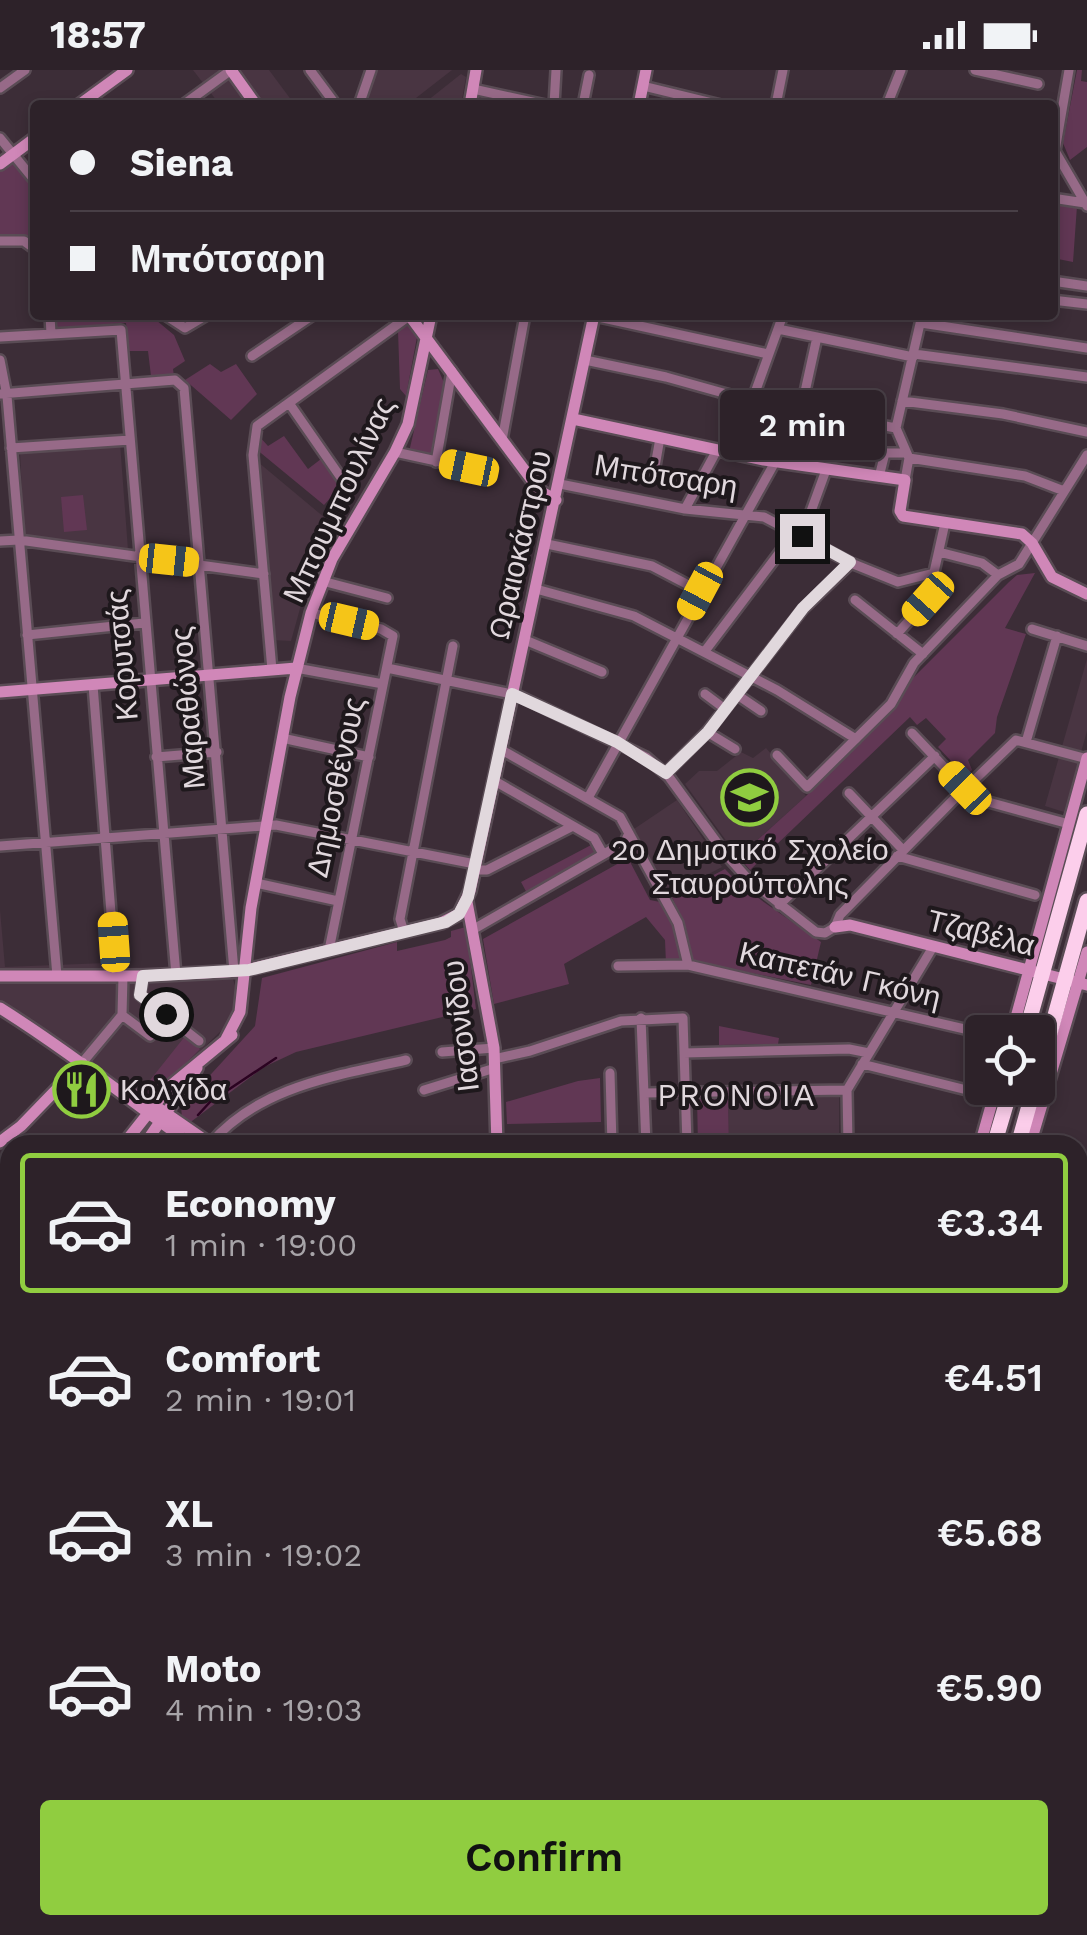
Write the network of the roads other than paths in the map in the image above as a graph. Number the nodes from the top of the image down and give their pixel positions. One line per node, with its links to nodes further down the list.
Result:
1 (25, 70): 16 (street)
2 (127, 70): 18 (street)
3 (231, 70): 19 (street); 20 (street)
4 (310, 70): 21 (street)
5 (371, 70): 22 (street)
6 (476, 70): 17 (street)
7 (556, 70): 25 (street)
8 (646, 70): 15 (street)
9 (784, 70): 29 (street)
10 (901, 70): 30 (street)
11 (975, 70): 14 (street)
12 (1069, 70): 31 (street)
13 (589, 75): 26 (street)
14 (1038, 84)
15 (643, 86): 27 (street); 28 (street)
16 (0, 88)
17 (473, 89): 23 (street); 24 (street)
18 (86, 100)
19 (190, 100)
20 (252, 100)
21 (332, 100)
22 (361, 100)
23 (471, 100)
24 (526, 100)
25 (551, 100)
26 (584, 100)
27 (640, 100)
28 (700, 100)
29 (777, 100)
30 (889, 100)
31 (1058, 129)
32 (0, 138): 34 (street)
33 (30, 142): 34 (street)
34 (13, 154): 36 (street); 37 (street)
35 (1058, 158): 39 (street)
36 (0, 164)
37 (30, 175)
38 (1058, 201): 39 (street)
39 (1086, 204)
40 (0, 241): 41 (street)
41 (30, 245)
42 (1058, 282): 43 (street)
43 (1087, 286)
44 (1058, 301): 45 (street)
45 (1087, 304)
46 (50, 320): 60 (street)
47 (173, 320): 48 (street)
48 (199, 320)
49 (306, 320): 67 (street)
50 (403, 320): 76 (street)
51 (414, 320): 63 (street)
52 (430, 320): 63 (street, Μπουμπουλίνας)
53 (524, 320): 83 (street)
54 (593, 320): 69 (street, Ωραιοκάστρου)
55 (616, 320): 65 (street)
56 (781, 320): 59 (street)
57 (922, 320): 66 (street)
58 (928, 320): 64 (street)
59 (778, 328): 62 (street); 65 (street)
60 (51, 334): 61 (street); 72 (street, Κορυτσάς)
61 (0, 337)
62 (817, 337): 66 (street); 77 (street)
63 (427, 338): 70 (street); 85 (street, Μπουμπουλίνας)
64 (1087, 348)
65 (768, 354): 74 (street)
66 (913, 355): 71 (street); 75 (street)
67 (252, 356)
68 (0, 360): 73 (street)
69 (585, 360): 74 (street); 78 (street, Ωραιοκάστρου)
70 (452, 371): 83 (street); 89 (street, Μπουμπουλίνας)
71 (1087, 377)
72 (125, 383): 73 (street); 82 (street, Κορυτσάς); 111 (street, Μαραθώνος)
73 (3, 393): 84 (street)
74 (752, 401): 77 (street); 86 (street)
75 (902, 401): 79 (street); 80 (street)
76 (289, 402): 97 (street); 113 (street)
77 (802, 411): 79 (street); 90 (street)
78 (573, 420): 81 (street); 96 (street, Ωραιοκάστρου)
79 (896, 428): 88 (street)
80 (1087, 432)
81 (660, 438): 86 (street); 93 (street)
82 (130, 440): 84 (street); 109 (street, Κορυτσάς)
83 (502, 440): 99 (street)
84 (12, 448): 104 (street)
85 (395, 452): 89 (street); 115 (street, Μπουμπουλίνας)
86 (722, 452): 90 (street); 100 (street)
87 (1087, 455): 98 (street)
88 (908, 456): 94 (street); 95 (street); 98 (street)
89 (436, 462): 91 (street)
90 (774, 462): 92 (street); 101 (street)
91 (469, 468)
92 (826, 470): 94 (street); 103 (street)
93 (654, 472)
94 (878, 477): 95 (street)
95 (905, 480): 102 (street)
96 (560, 484): 99 (street, Ωραιοκάστρου); 100 (street, Μπότσαρη)
97 (346, 485)
98 (1064, 492): 106 (street)
99 (556, 500): 107 (street, Ωραιοκάστρου)
100 (685, 509): 101 (street, Μπότσαρη)
101 (744, 514): 103 (street, Μπότσαρη); 117 (street)
102 (945, 523): 106 (street); 108 (street)
103 (799, 534): 110 (street, Μπότσαρη); 131 (street)
104 (18, 540): 105 (street); 109 (street); 124 (street)
105 (0, 541)
106 (1032, 543): 114 (street); 118 (street)
107 (547, 544): 116 (street, Ωραιοκάστρου); 117 (street)
108 (939, 552): 112 (street); 114 (street)
109 (138, 556): 111 (street); 122 (street, Κορυτσάς)
110 (850, 562): 112 (street, Μπότσαρη); 138 (street)
111 (200, 564): 113 (street); 137 (street, Μαραθώνος)
112 (934, 573): 125 (street)
113 (264, 574): 135 (street)
114 (998, 576): 132 (street)
115 (322, 581): 119 (street); 121 (street, Μπουμπουλίνας)
116 (536, 589): 126 (street); 128 (street, Ωραιοκάστρου)
117 (700, 591): 126 (street)
118 (1087, 594)
119 (387, 598)
120 (855, 600): 125 (street)
121 (312, 613): 133 (street, Μπουμπουλίνας); 134 (street, Δημοσθένους)
122 (144, 623): 124 (street); 139 (street, Κορυτσάς)
123 (1032, 629): 127 (street)
124 (27, 634): 143 (street)
125 (897, 634): 132 (street)
126 (676, 636): 131 (street); 155 (street)
127 (1057, 636): 130 (street); 154 (street)
128 (525, 640): 136 (street); 145 (street, Ωραιοκάστρου)
129 (453, 646): 140 (street)
130 (1087, 646)
131 (705, 651): 138 (street)
132 (922, 654): 153 (street)
133 (296, 668): 135 (street); 142 (street); 152 (street, Μπουμπουλίνας)
134 (386, 668): 140 (street); 142 (street, Δημοσθένους)
135 (272, 670): 137 (street)
136 (602, 672)
137 (211, 675): 139 (street); 158 (street, Μαραθώνος)
138 (750, 675): 147 (street); 153 (street)
139 (150, 680): 141 (street); 161 (street, Κορυτσάς)
140 (446, 680): 145 (street); 181 (street)
141 (93, 684): 143 (street); 177 (street)
142 (383, 684): 162 (street, Δημοσθένους)
143 (32, 690): 144 (street); 179 (street)
144 (0, 692)
145 (512, 694): 155 (street); 156 (street, Ωραιοκάστρου)
146 (705, 694): 148 (street)
147 (736, 694): 148 (street); 149 (street)
148 (725, 709): 150 (street)
149 (762, 711)
150 (708, 732): 157 (street); 164 (street)
151 (912, 733): 160 (street)
152 (282, 738): 162 (street); 172 (street, Μπουμπουλίνας)
153 (856, 740): 159 (street)
154 (1021, 741): 163 (street); 166 (street)
155 (617, 742): 164 (street); 168 (street)
156 (500, 748): 165 (street, Ωραιοκάστρου); 168 (street)
157 (736, 749)
158 (217, 752): 161 (street); 174 (street, Μαραθώνος)
159 (778, 755)
160 (935, 756): 166 (street); 170 (street)
161 (156, 757): 175 (street, Κορυτσάς)
162 (369, 757): 178 (street, Δημοσθένους)
163 (1087, 759): 171 (street)
164 (666, 773): 190 (street, Τζαβέλα)
165 (493, 780): 173 (street); 184 (street, Ωραιοκάστρου)
166 (962, 791): 171 (street); 182 (street)
167 (849, 794): 170 (street)
168 (588, 798): 176 (street)
169 (1087, 814): 200 (highway)
170 (872, 816): 182 (street); 190 (street)
171 (1070, 824): 200 (street)
172 (267, 825): 174 (street); 178 (street); 185 (street, Μπουμπουλίνας)
173 (573, 826): 183 (street); 184 (street)
174 (224, 828): 175 (street); 199 (street, Μαραθώνος)
175 (163, 833): 177 (street); 205 (street, Κορυτσάς)
176 (630, 835): 183 (street); 197 (street)
177 (107, 838): 179 (street); 203 (street)
178 (352, 838): 181 (street); 187 (street, Δημοσθένους)
179 (46, 842): 180 (street); 202 (street)
180 (0, 846)
181 (413, 851): 184 (street); 193 (street)
182 (900, 853): 186 (street); 191 (street)
183 (604, 854): 192 (street)
184 (475, 867): 189 (street, Ωραιοκάστρου)
185 (256, 882): 187 (street); 199 (street, Μπουμπουλίνας)
186 (1036, 895)
187 (338, 901): 195 (street, Δημοσθένους)
188 (1087, 901): 206 (highway)
189 (466, 902): 192 (street, Ιασονίδου); 193 (street)
190 (779, 905): 191 (street, Τζαβέλα)
191 (836, 927): 194 (street, Τζαβέλα)
192 (474, 930): 220 (street, Ιασονίδου)
193 (404, 932): 195 (street)
194 (933, 947): 200 (street, Τζαβέλα); 208 (street)
195 (329, 950): 199 (street)
196 (1087, 952): 206 (street)
197 (688, 965): 198 (street, Καπετάν Γκόνη); 208 (street, Καπετάν Γκόνη)
198 (618, 966)
199 (242, 971): 205 (street); 223 (street, Μπουμπουλίνας)
200 (1036, 973): 206 (street, Τζαβέλα); 210 (street); 211 (highway)
201 (0, 976): 202 (street)
202 (57, 976): 203 (street)
203 (120, 976): 204 (street); 209 (street)
204 (143, 976): 205 (street); 216 (street)
205 (176, 976)
206 (1077, 983): 214 (highway); 250 (street)
207 (1, 1008): 222 (street)
208 (894, 1012): 213 (street, Καπετάν Γκόνη); 219 (street)
209 (122, 1015): 215 (street); 222 (street)
210 (1019, 1015)
211 (1029, 1015)
212 (641, 1018): 218 (street); 220 (street); 230 (street)
213 (965, 1030)
214 (1055, 1035)
215 (150, 1036)
216 (200, 1042)
217 (442, 1052): 220 (street)
218 (684, 1053): 219 (street); 229 (street)
219 (869, 1053): 224 (street)
220 (494, 1058): 226 (street); 242 (street, Ιασονίδου)
221 (406, 1060): 241 (street)
222 (82, 1063): 234 (street); 236 (street)
223 (200, 1064): 234 (street); 235 (street)
224 (862, 1064): 227 (street); 228 (street)
225 (610, 1073): 243 (street)
226 (424, 1090)
227 (847, 1090): 229 (street); 246 (street)
228 (965, 1090)
229 (686, 1092): 230 (street); 245 (street)
230 (644, 1093): 244 (street)
231 (991, 1105): 247 (street)
232 (1006, 1105): 248 (highway)
233 (1029, 1105): 249 (highway)
234 (151, 1109): 235 (street); 237 (street)
235 (164, 1119): 238 (street); 239 (street); 240 (street)
236 (9, 1135)
237 (131, 1135)
238 (152, 1135)
239 (181, 1135)
240 (193, 1135)
241 (219, 1135)
242 (498, 1135)
243 (612, 1135)
244 (646, 1135)
245 (687, 1135)
246 (848, 1135)
247 (983, 1135)
248 (997, 1135)
249 (1021, 1135)
250 (1033, 1135)

